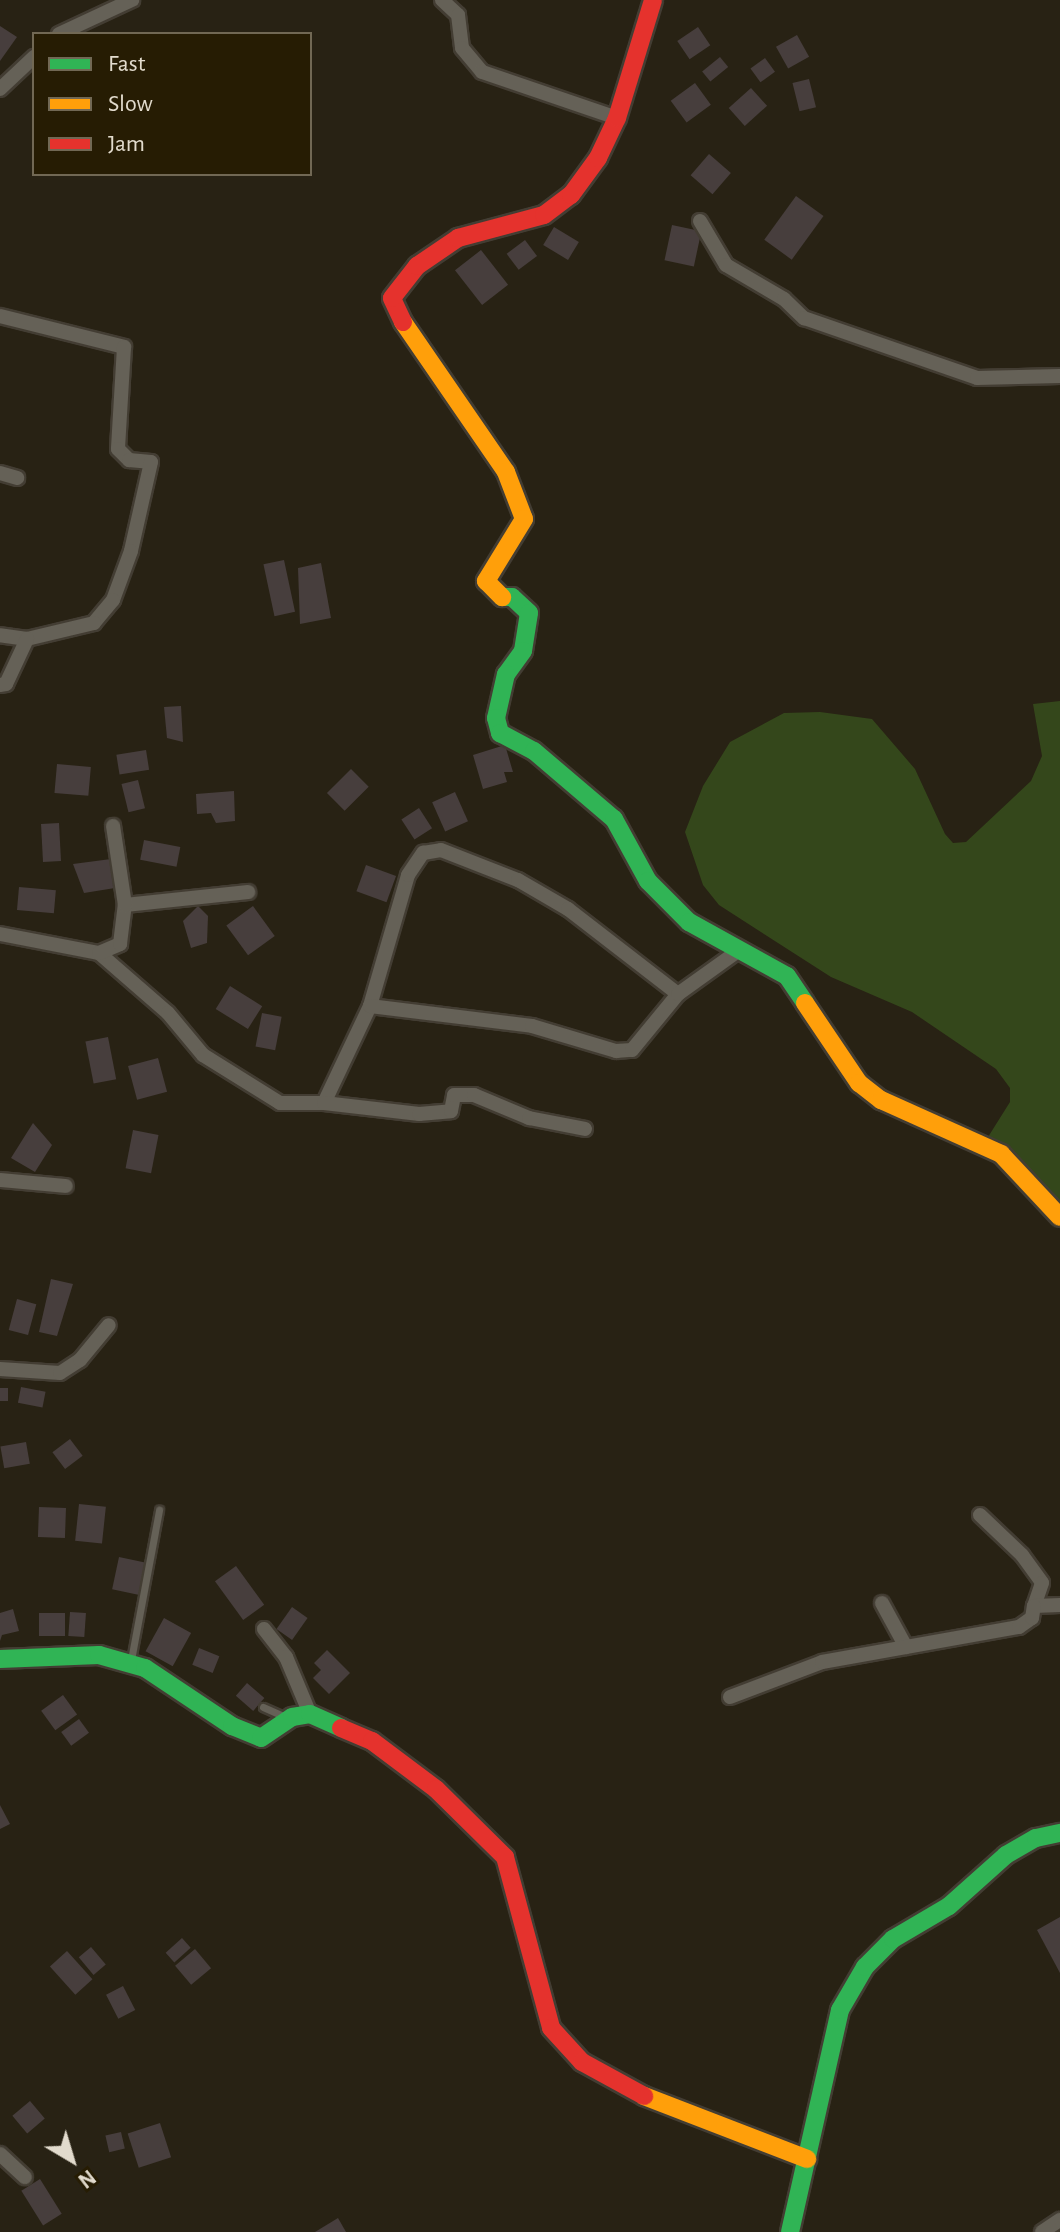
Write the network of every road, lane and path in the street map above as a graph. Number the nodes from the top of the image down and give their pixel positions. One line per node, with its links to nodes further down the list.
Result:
1 (132, 0): 4 (street)
2 (442, 0): 7 (street)
3 (653, 0): 7 (street)
4 (63, 32)
5 (32, 59): 6 (street)
6 (0, 89)
7 (617, 118): 20 (street)
8 (700, 221): 10 (street)
9 (0, 316): 14 (street)
10 (1060, 376)
11 (0, 473): 12 (street)
12 (17, 478)
13 (0, 635): 14 (street)
14 (27, 639): 15 (street)
15 (0, 685)
16 (113, 826): 18 (street)
17 (248, 892): 18 (street)
18 (125, 905): 21 (street)
19 (0, 934): 21 (street)
20 (738, 951): 22 (street); 28 (street)
21 (99, 953): 24 (street)
22 (678, 994): 23 (street); 23 (street)
23 (370, 1006): 24 (street)
24 (324, 1103): 25 (street)
25 (585, 1129)
26 (0, 1180): 27 (street)
27 (66, 1186)
28 (1060, 1217)
29 (109, 1325): 30 (street)
30 (0, 1369)
31 (159, 1510): 39 (lane)
32 (980, 1515): 35 (street)
33 (882, 1603): 37 (street)
34 (1060, 1605): 35 (street)
35 (1034, 1606): 37 (street)
36 (264, 1629): 42 (street)
37 (906, 1647): 40 (street)
38 (0, 1659): 39 (street)
39 (131, 1662): 42 (street)
40 (730, 1697)
41 (263, 1707): 42 (lane)
42 (301, 1716): 45 (street)
43 (1060, 1833): 45 (street)
44 (0, 2154): 46 (street)
45 (807, 2159): 48 (street)
46 (25, 2177)
47 (1060, 2220): 49 (street)
48 (790, 2232)
49 (1042, 2232)

